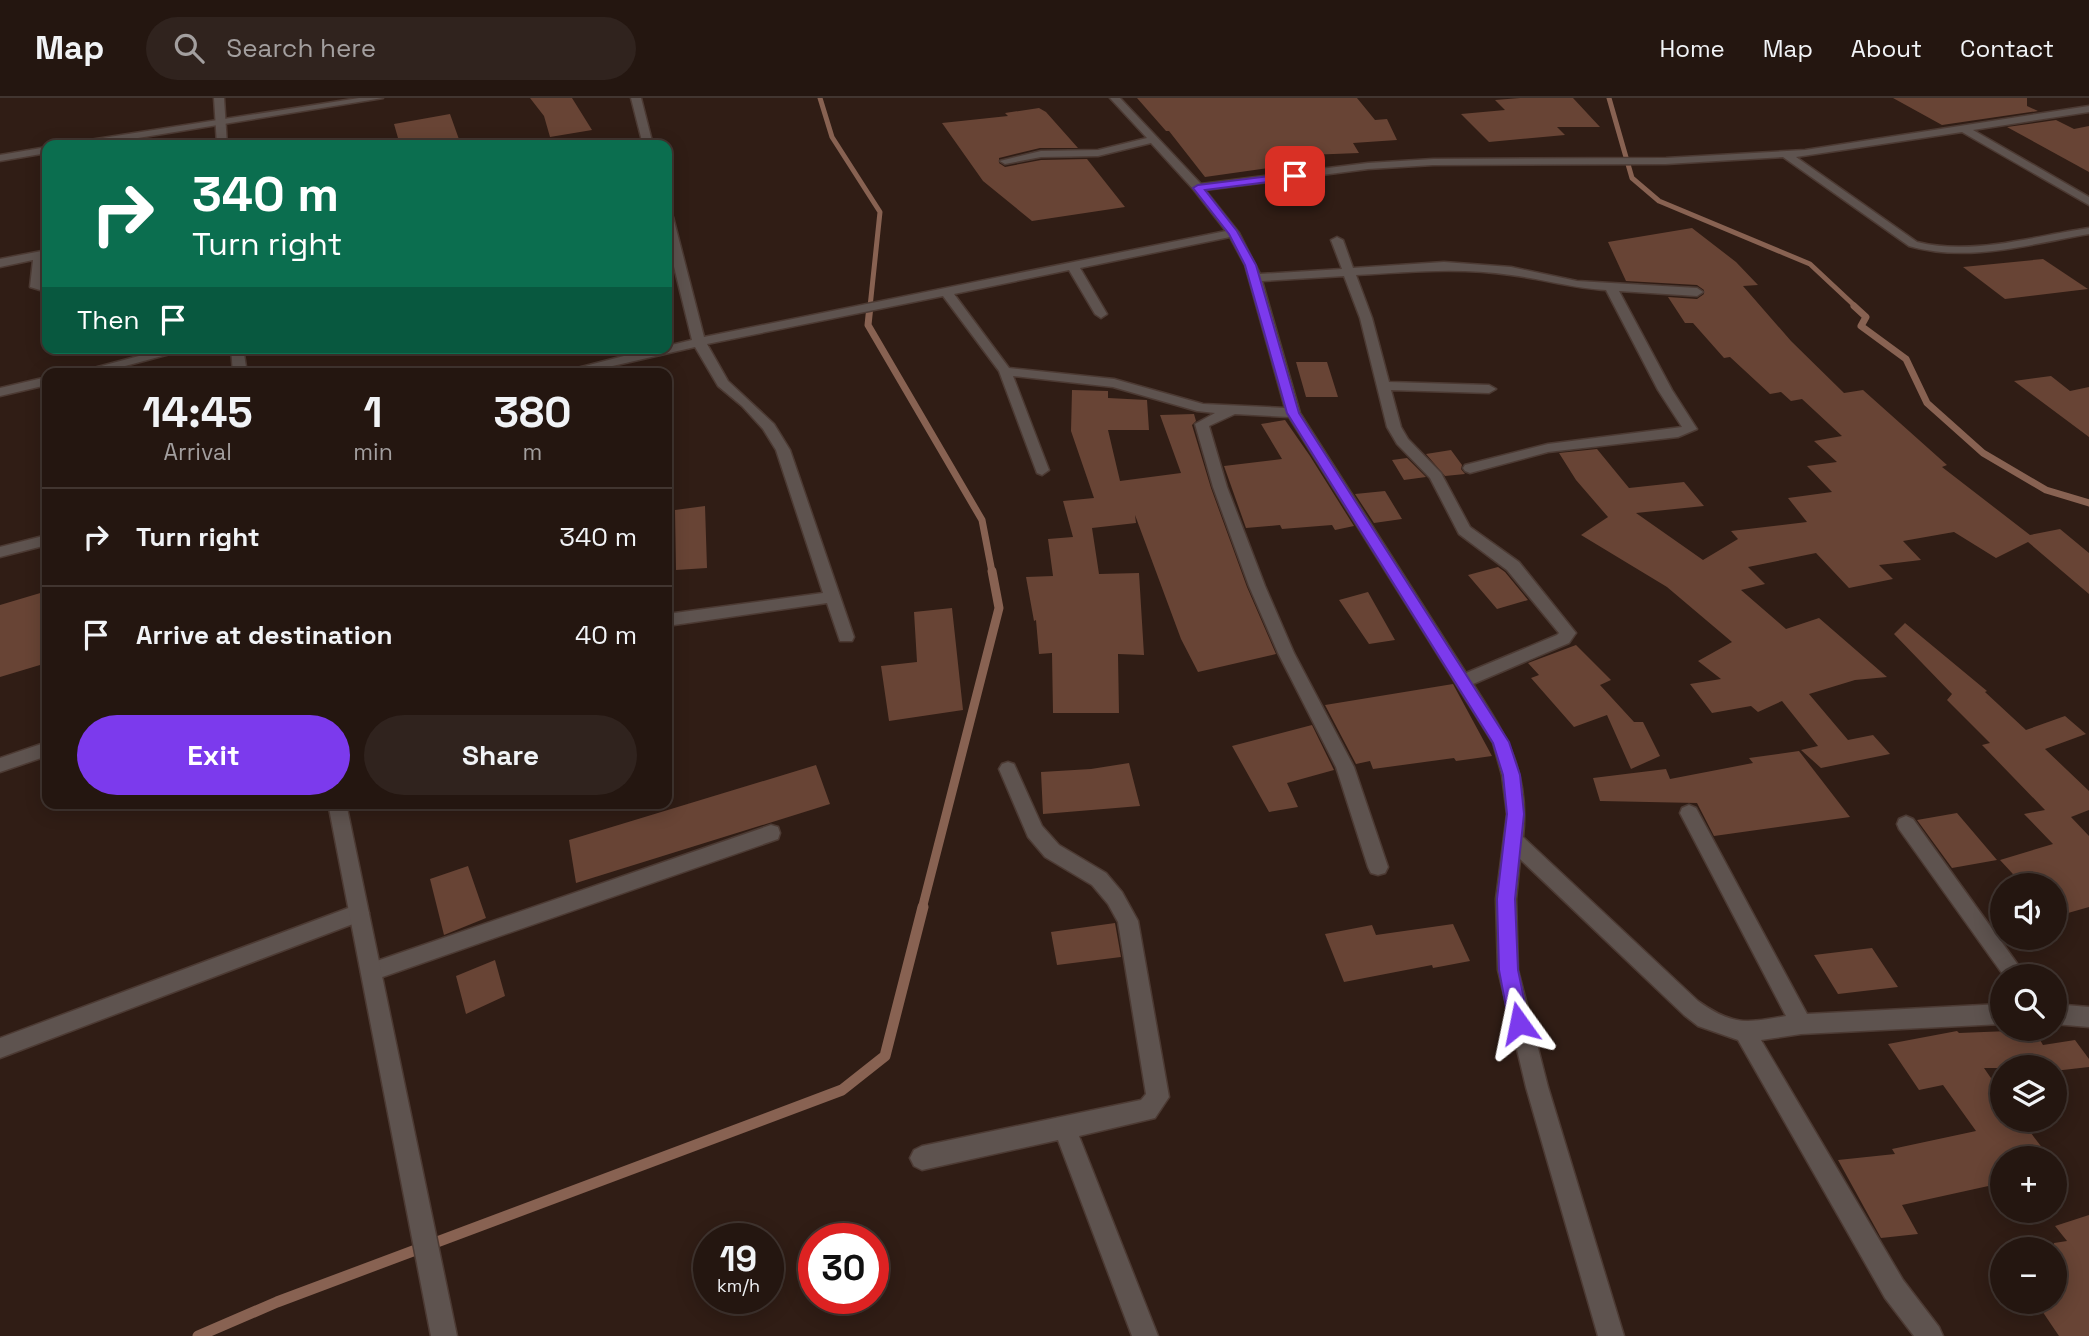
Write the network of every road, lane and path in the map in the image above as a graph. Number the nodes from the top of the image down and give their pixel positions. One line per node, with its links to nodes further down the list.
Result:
1 (219, 98): 6 (street)
2 (378, 98): 6 (street)
3 (636, 98): 10 (street)
4 (1115, 98): 11 (street)
5 (2089, 109): 7 (street)
6 (220, 122): 8 (street); 9 (street)
7 (1966, 130): 13 (street); 17 (street)
8 (108, 140)
9 (222, 140)
10 (647, 140)
11 (1153, 140): 15 (street); 16 (street)
12 (42, 151): 14 (street)
13 (1786, 154): 16 (street); 18 (street)
14 (0, 158)
15 (1005, 161)
16 (1198, 188): 19 (street)
17 (2089, 202)
18 (2089, 231)
19 (1233, 233): 25 (street); 27 (street)
20 (672, 237): 33 (street)
21 (1337, 240): 26 (street)
22 (42, 254): 24 (street)
23 (42, 259): 28 (street)
24 (0, 262)
25 (1073, 266): 30 (street); 32 (street)
26 (1349, 271): 27 (street); 29 (street); 41 (street)
27 (1254, 278): 45 (street)
28 (36, 287)
29 (1611, 288): 31 (street); 46 (street)
30 (946, 291): 33 (street); 39 (street)
31 (1697, 292)
32 (1101, 314)
33 (699, 342): 34 (street); 50 (street)
34 (672, 348)
35 (161, 354): 37 (street)
36 (647, 354): 38 (street)
37 (102, 368)
38 (586, 368)
39 (1005, 371): 44 (street); 47 (street)
40 (42, 382): 43 (street)
41 (1383, 386): 42 (street); 53 (street)
42 (1489, 389)
43 (0, 391)
44 (1230, 411): 45 (street); 62 (street)
45 (1293, 413): 53 (street)
46 (1470, 468)
47 (1042, 470)
48 (42, 541): 49 (street)
49 (0, 552)
50 (832, 597): 51 (street); 52 (street)
51 (672, 619)
52 (846, 637)
53 (1464, 681): 61 (street)
54 (42, 752): 55 (street)
55 (0, 765)
56 (1008, 769): 72 (street)
57 (338, 809): 63 (street)
58 (1689, 813): 69 (street)
59 (1906, 824): 64 (street)
60 (771, 833): 65 (street)
61 (1513, 840): 70 (street); 76 (street)
62 (1378, 867)
63 (359, 913): 65 (street); 71 (street)
64 (2007, 964)
65 (370, 972): 74 (street)
66 (1990, 1015): 69 (street)
67 (2067, 1015): 68 (street)
68 (2089, 1017)
69 (1801, 1024): 70 (street)
70 (1745, 1032): 77 (street)
71 (0, 1048)
72 (1064, 1127): 73 (street); 75 (street)
73 (922, 1158)
74 (444, 1336)
75 (1144, 1336)
76 (1611, 1336)
77 (1930, 1336)

